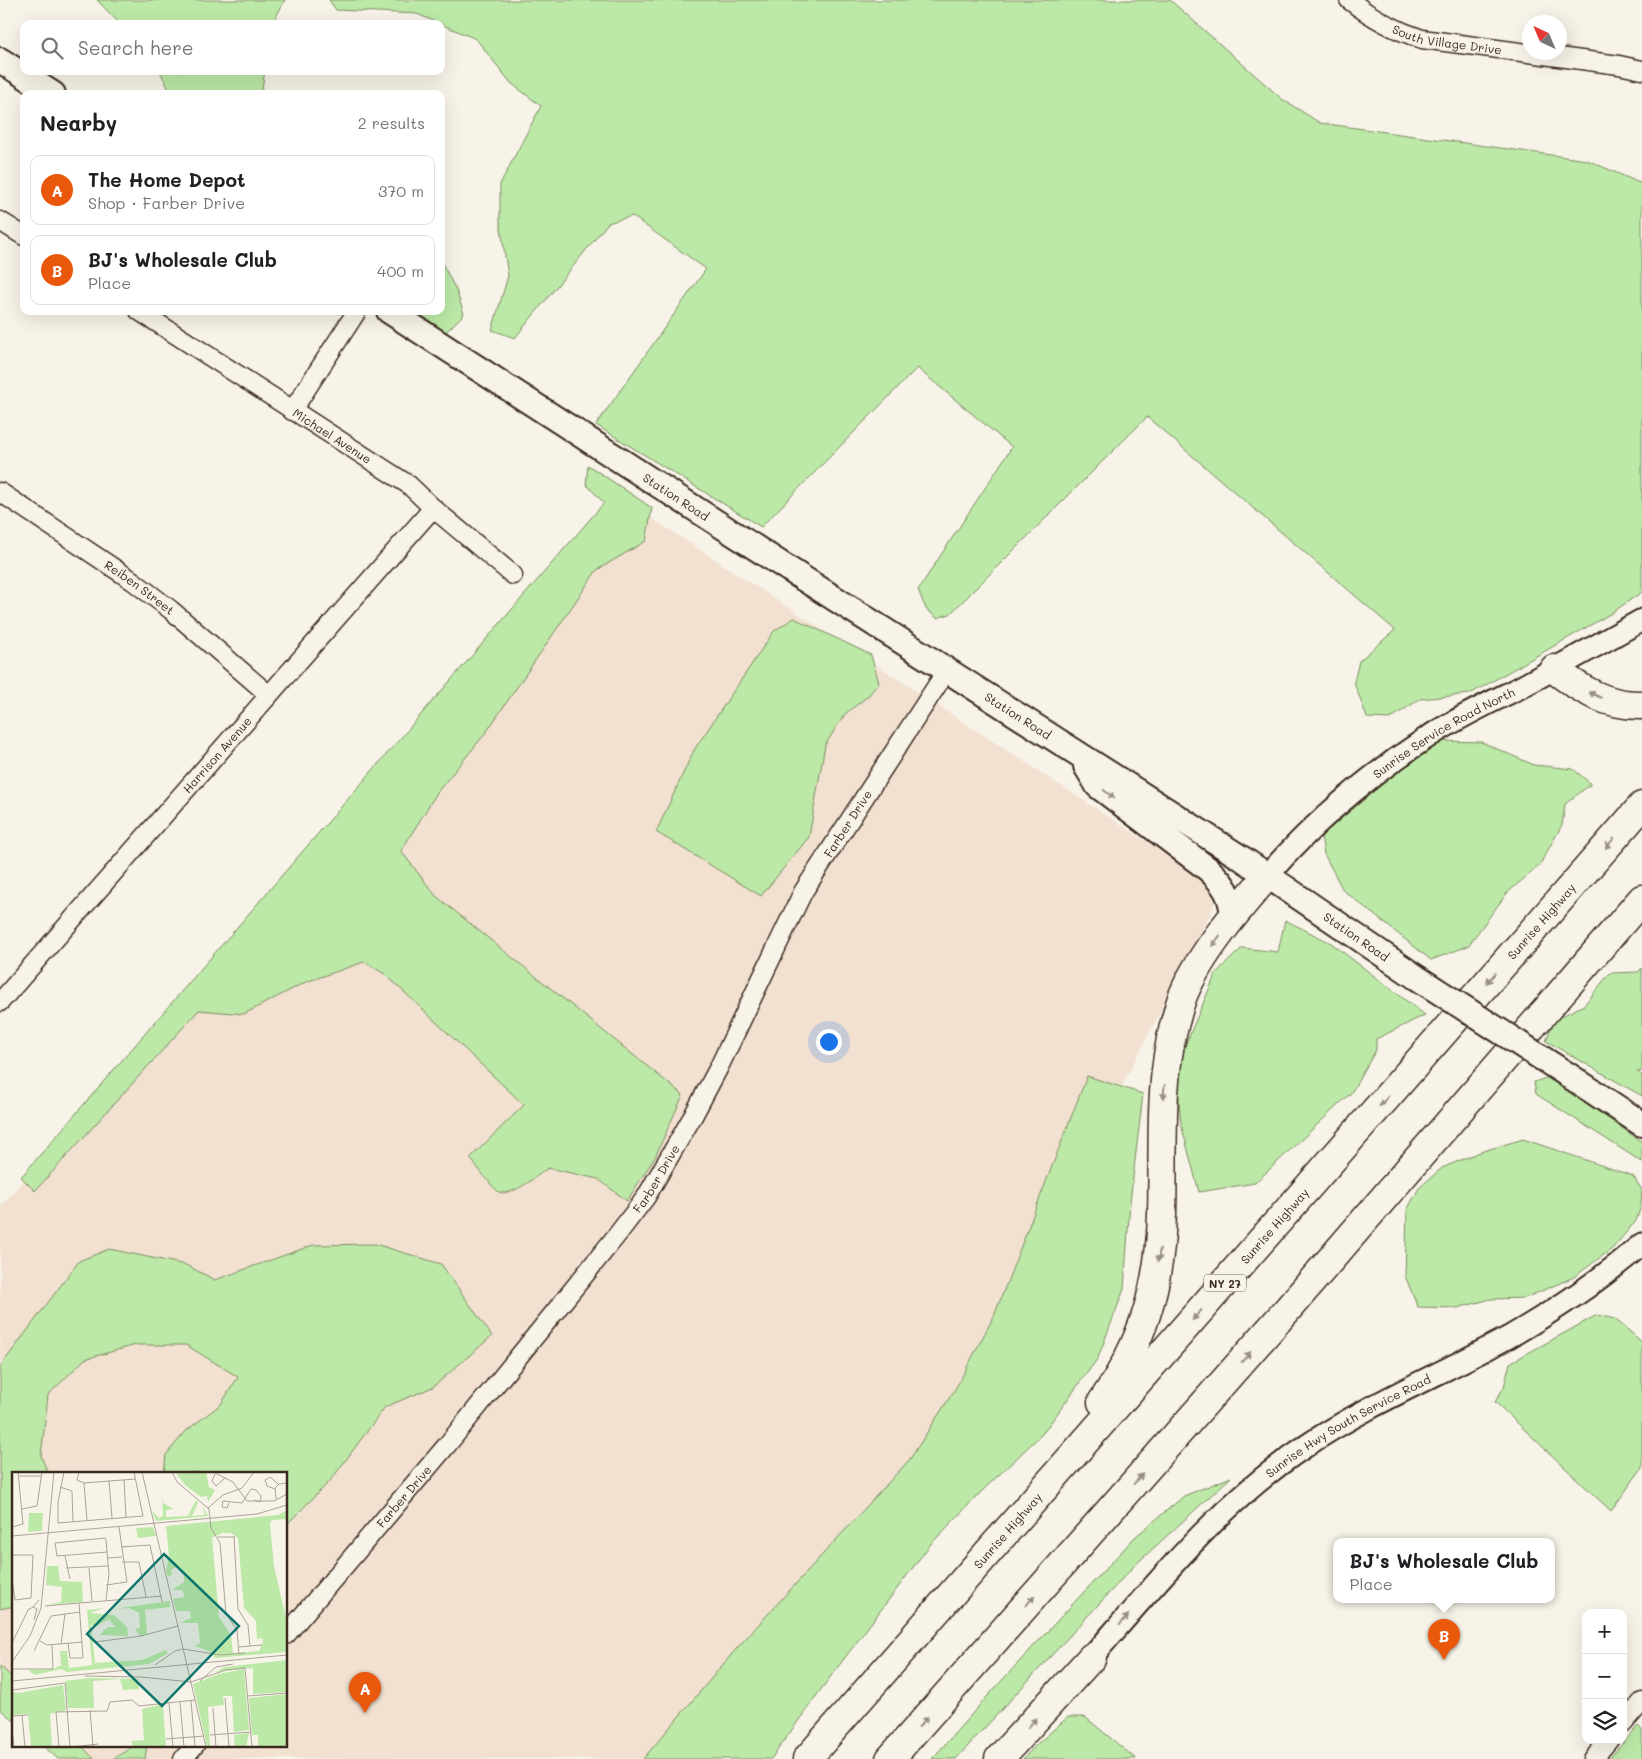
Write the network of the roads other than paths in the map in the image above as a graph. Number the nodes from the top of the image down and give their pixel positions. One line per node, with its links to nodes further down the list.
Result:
1 (1349, 0): 3 (street, South Village Drive)
2 (0, 60): 4 (main road)
3 (1642, 70)
4 (20, 73)
5 (23, 75): 6 (main road)
6 (47, 90)
7 (0, 221): 8 (street)
8 (20, 234)
9 (145, 315): 12 (street, Michael Avenue)
10 (354, 315): 12 (street)
11 (395, 315): 18 (main road, Station Road)
12 (292, 411): 14 (street, Michael Avenue)
13 (0, 492): 19 (street, Reiben Street)
14 (433, 508): 15 (street, Michael Avenue); 19 (street, Harrison Avenue)
15 (513, 575)
16 (1642, 620): 17 (street, Sunrise Service Road North)
17 (1554, 669): 20 (highway, one-way to 17); 23 (street, Sunrise Service Road North)
18 (947, 670): 21 (main road, Station Road); 30 (street, Farber Drive)
19 (268, 695): 26 (street, Harrison Avenue)
20 (1642, 705)
21 (1080, 756): 23 (main road, Station Road); 25 (main road, one-way to 25)
22 (1642, 806): 29 (highway, Sunrise Highway / NY 27, one-way to 29)
23 (1267, 876): 25 (highway); 27 (main road, Station Road, bridge)
24 (1642, 899): 38 (highway, one-way to 24)
25 (1233, 918): 29 (highway, one-way to 29)
26 (0, 1002)
27 (1642, 1124)
28 (1642, 1244): 31 (street, Sunrise Hwy South Service Road, one-way to 28)
29 (1014, 1524): 37 (highway, Sunrise Highway / NY 27)
30 (288, 1633)
31 (1092, 1657): 39 (highway, one-way to 31)
32 (1642, 1702): 33 (street)
33 (1627, 1719)
34 (1606, 1744): 40 (street)
35 (193, 1746): 36 (street)
36 (183, 1759)
37 (808, 1759)
38 (890, 1759)
39 (999, 1759)
40 (1593, 1759)

